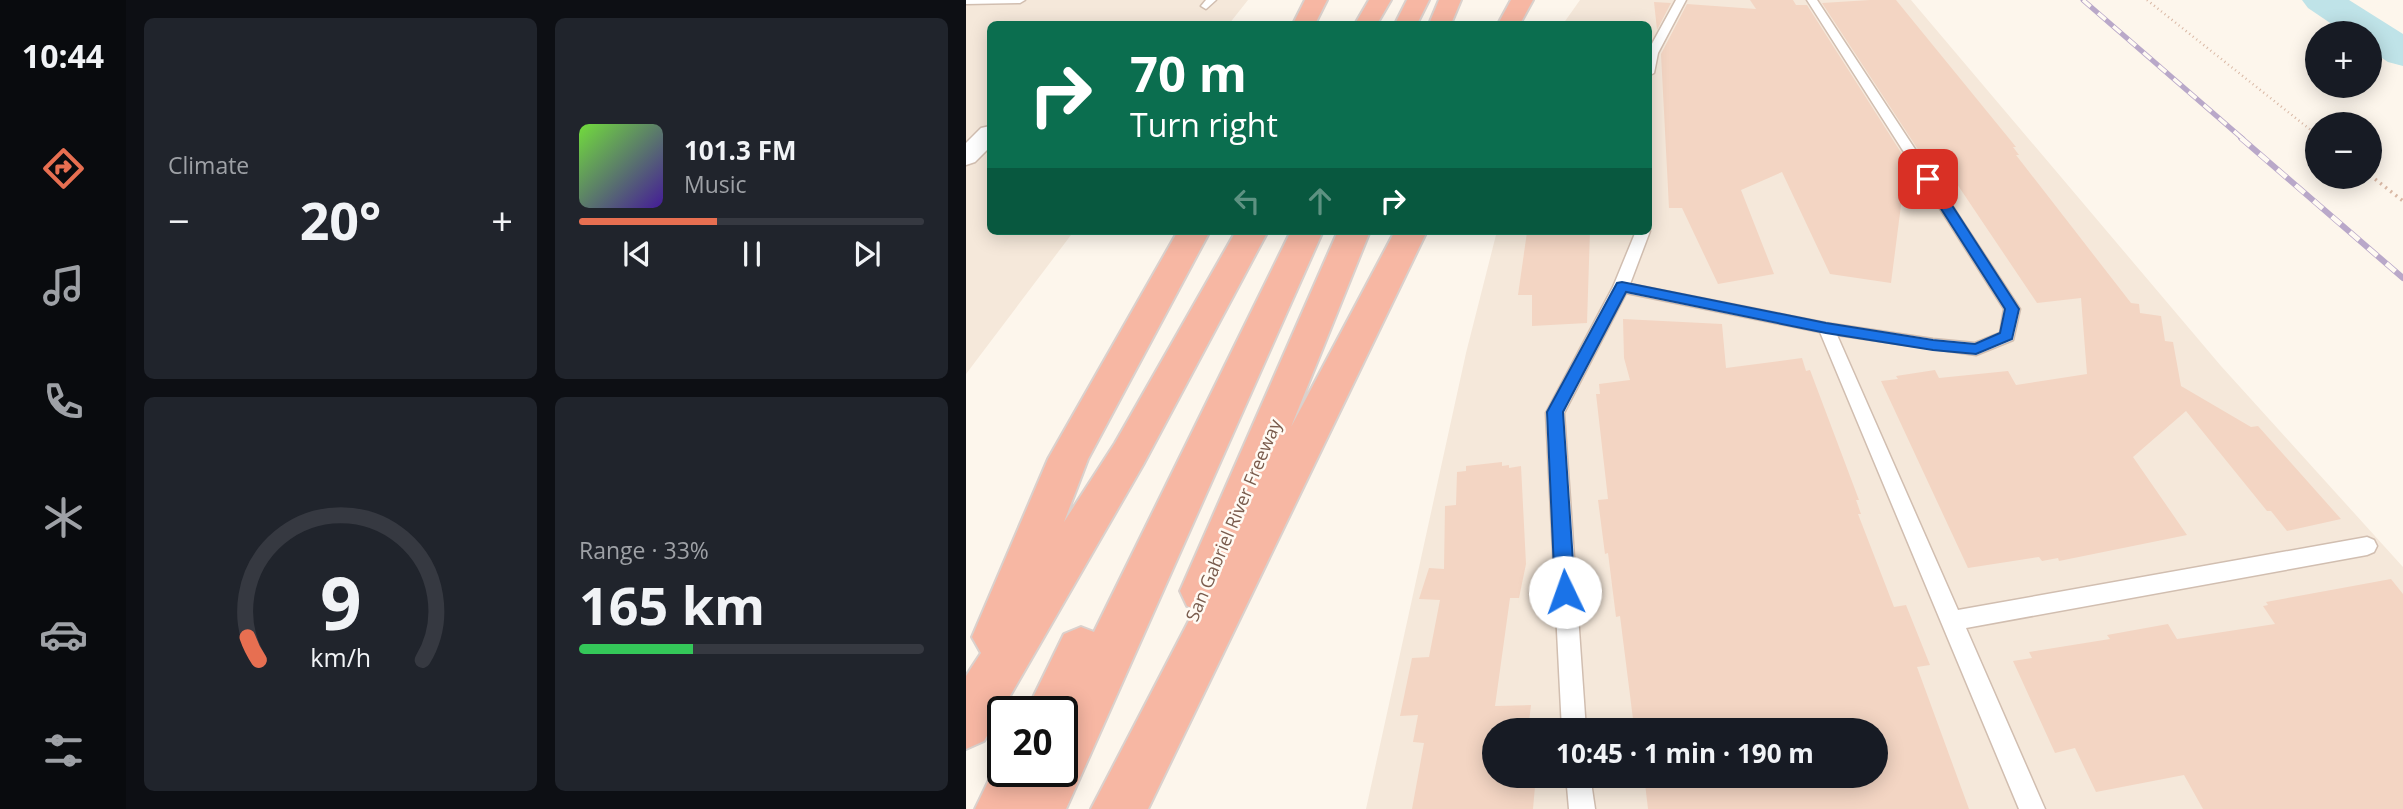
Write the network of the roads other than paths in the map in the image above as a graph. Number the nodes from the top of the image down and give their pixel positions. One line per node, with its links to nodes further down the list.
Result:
1 (1020, 0): 10 (lane)
2 (1316, 0): 11 (highway)
3 (1380, 0): 12 (highway)
4 (1404, 0): 13 (highway)
5 (1418, 0): 14 (highway)
6 (1450, 0): 15 (highway)
7 (1522, 0): 16 (highway)
8 (1681, 0): 17 (lane)
9 (1812, 0): 28 (lane)
10 (966, 1)
11 (1306, 21)
12 (1368, 21)
13 (1393, 21)
14 (1408, 21)
15 (1441, 21)
16 (1511, 21)
17 (1652, 57)
18 (987, 136): 19 (street)
19 (966, 157)
20 (1192, 235): 32 (highway)
21 (1250, 235): 35 (highway)
22 (1286, 235): 31 (highway)
23 (1305, 235): 34 (highway)
24 (1352, 235): 41 (highway, San Gabriel River Freeway)
25 (1409, 235): 42 (highway)
26 (1642, 235): 27 (lane)
27 (1622, 287): 28 (lane); 33 (lane)
28 (1826, 328): 30 (lane)
29 (2367, 547): 30 (lane)
30 (1951, 621): 44 (lane)
31 (1059, 696)
32 (966, 710)
33 (1573, 718)
34 (1078, 720)
35 (966, 723)
36 (1014, 787): 39 (highway)
37 (1048, 787): 40 (highway)
38 (1580, 788): 43 (lane)
39 (1003, 809)
40 (1038, 809)
41 (1112, 809)
42 (1119, 809)
43 (1582, 809)
44 (2032, 809)

